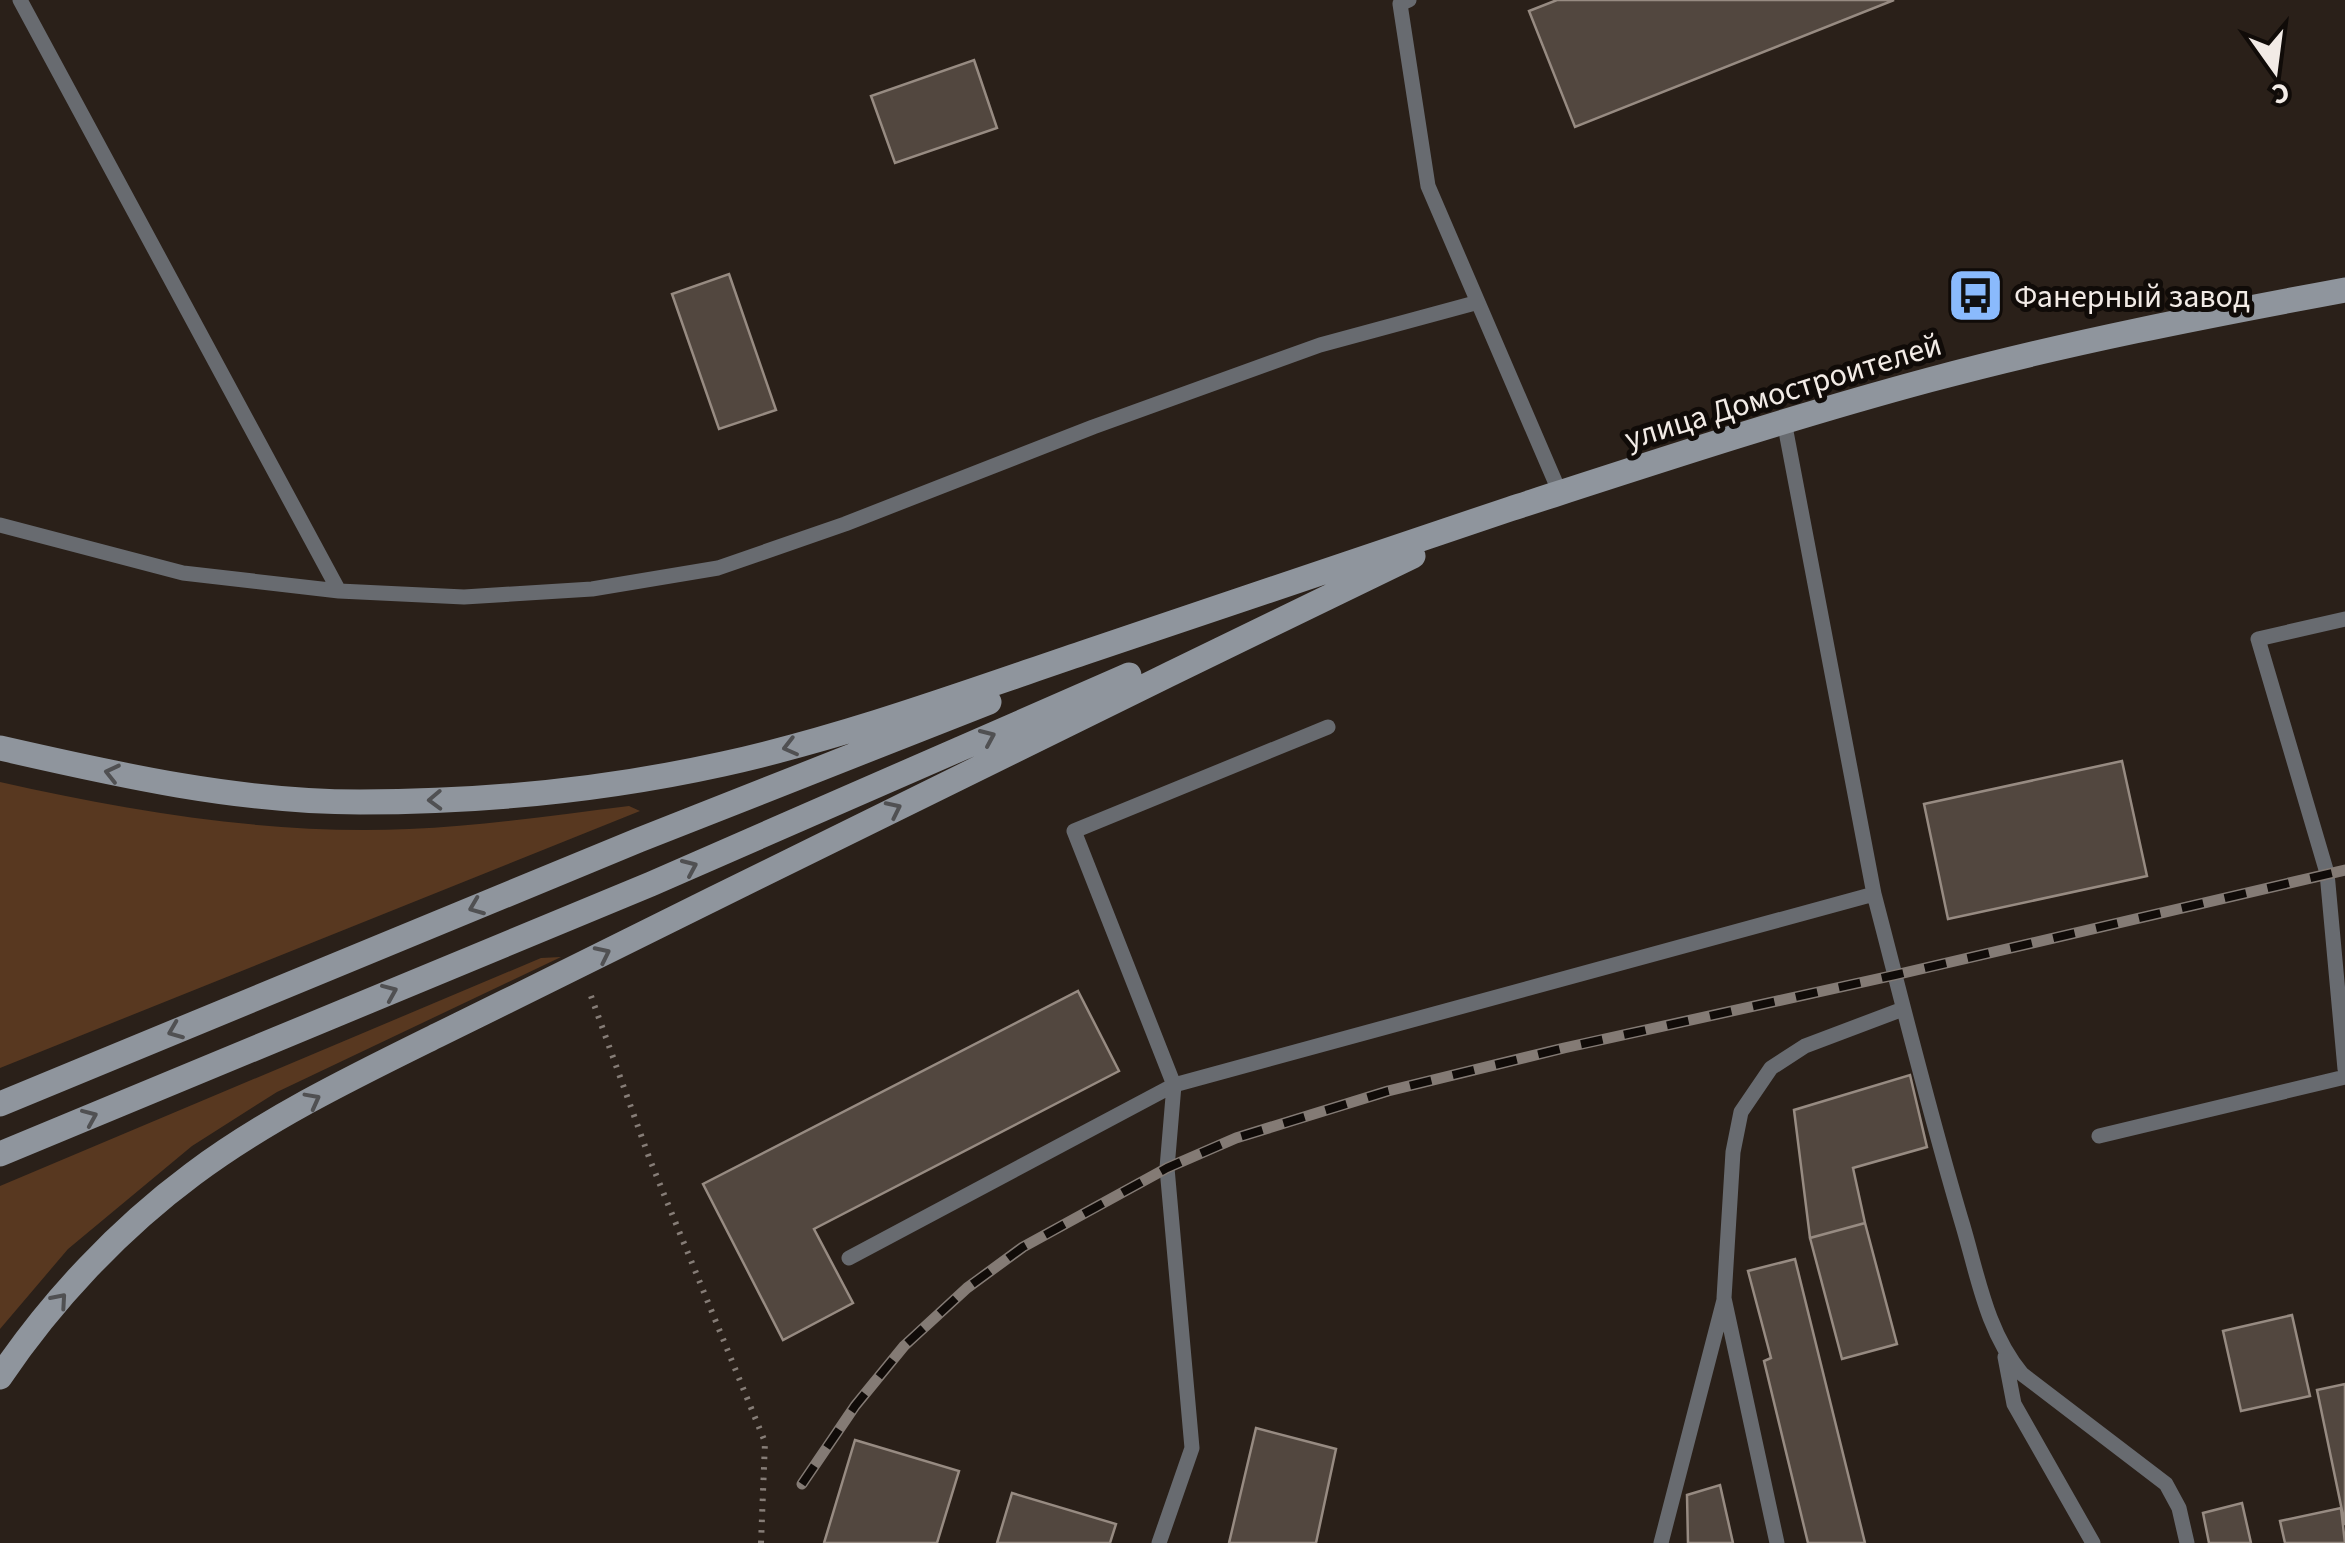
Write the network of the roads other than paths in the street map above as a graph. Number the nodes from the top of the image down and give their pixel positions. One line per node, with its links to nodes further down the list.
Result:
1 (20, 0): 8 (lane)
2 (1402, 1): 4 (lane)
3 (2345, 290): 5 (main road, улица Домостроителей)
4 (1475, 303): 6 (lane); 8 (lane)
5 (1784, 421): 6 (main road, улица Домостроителей); 12 (lane)
6 (1536, 501): 11 (main road, one-way to 11); 18 (main road, one-way to 18); 20 (main road, one-way to 6); 24 (main road, one-way to 6)
7 (0, 524): 8 (lane)
8 (339, 590)
9 (2345, 619): 13 (lane)
10 (1328, 726): 17 (lane)
11 (0, 748)
12 (1874, 894): 14 (lane); 17 (lane)
13 (2338, 913): 15 (lane)
14 (1903, 1009): 22 (lane); 23 (lane)
15 (2345, 1069)
16 (2345, 1077): 19 (lane)
17 (1174, 1085): 21 (lane); 25 (lane)
18 (0, 1104)
19 (2099, 1136)
20 (0, 1154)
21 (849, 1258)
22 (1724, 1298): 26 (lane); 27 (lane)
23 (2004, 1353): 28 (lane); 29 (lane)
24 (0, 1377)
25 (1159, 1543)
26 (1661, 1543)
27 (1777, 1543)
28 (2093, 1543)
29 (2187, 1543)

